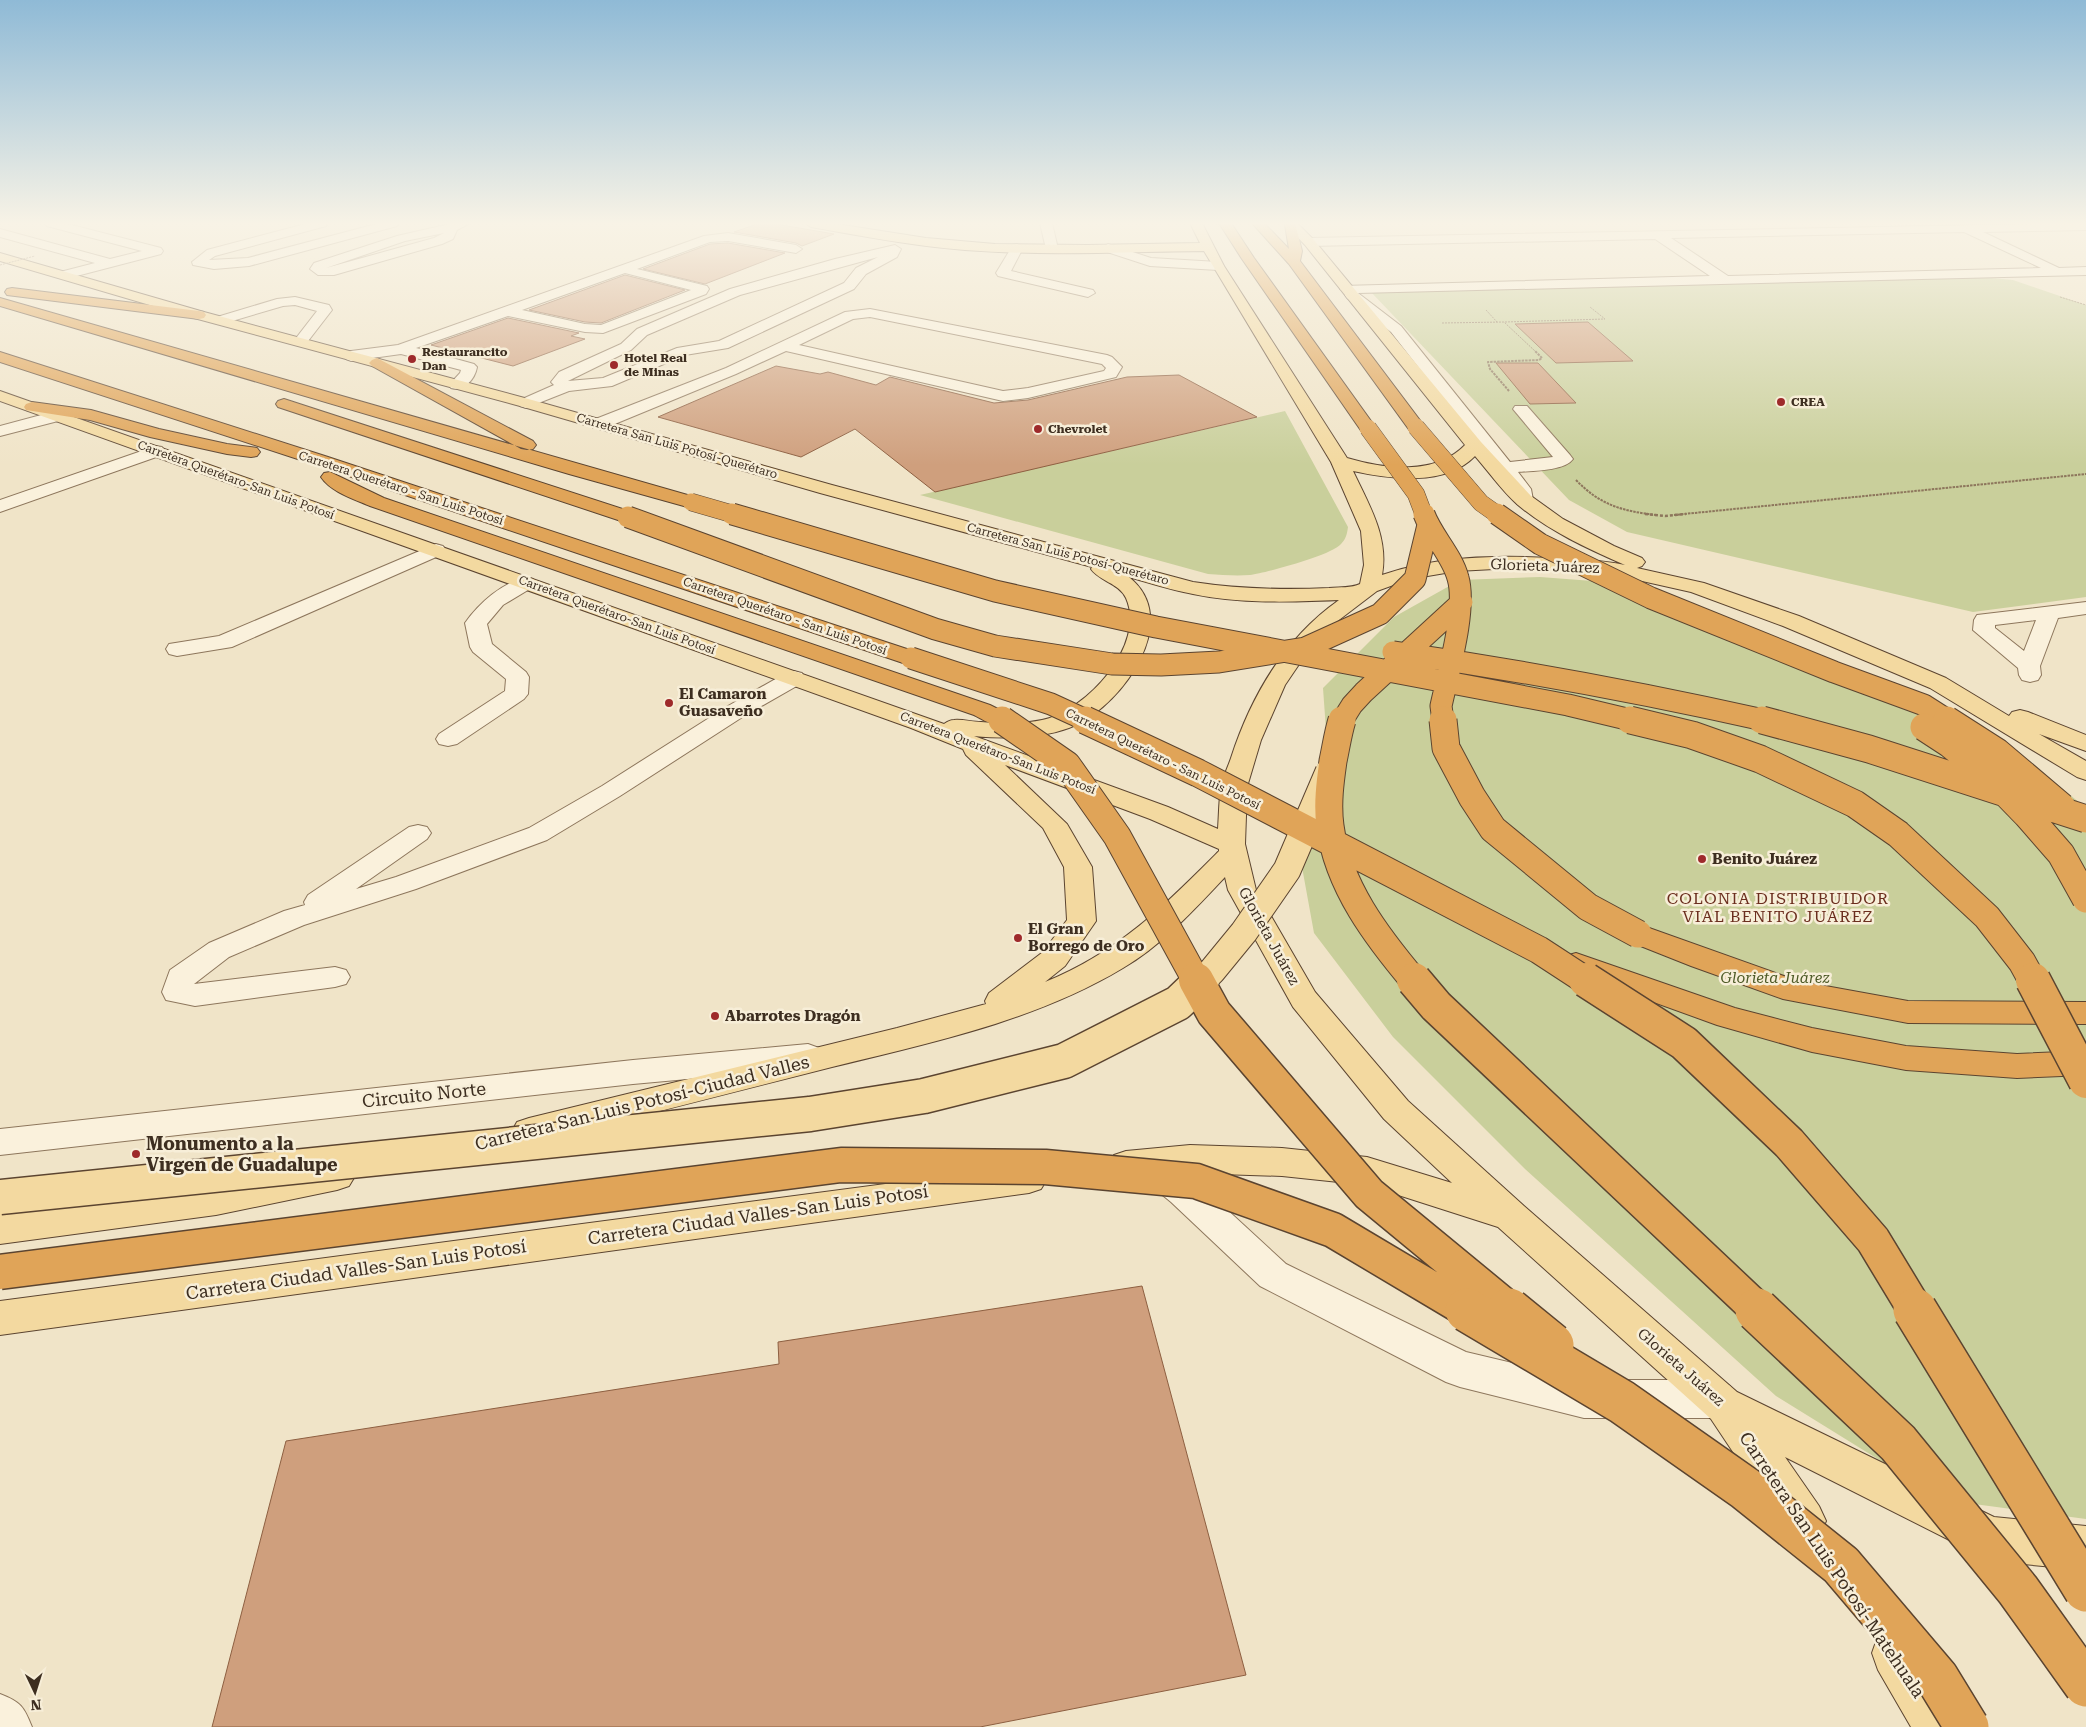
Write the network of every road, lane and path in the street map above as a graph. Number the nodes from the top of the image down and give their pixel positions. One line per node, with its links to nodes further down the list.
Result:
1 (5, 304): 16 (highway)
2 (108, 304): 15 (highway)
3 (161, 304): 15 (main road, Carretera San Luis Potosí-Querétaro)
4 (277, 304): 17 (street)
5 (306, 304): 19 (street)
6 (527, 304): 14 (street)
7 (669, 304): 14 (street)
8 (708, 304): 21 (street)
9 (811, 304): 25 (street)
10 (1241, 304): 41 (main road)
11 (1279, 304): 48 (highway, bridge)
12 (1325, 304): 59 (highway, bridge)
13 (1359, 304): 39 (main road)
14 (506, 311): 22 (street)
15 (199, 315): 17 (main road, Carretera San Luis Potosí-Querétaro)
16 (61, 320): 27 (highway); 45 (highway)
17 (222, 320): 19 (main road, Carretera San Luis Potosí-Querétaro)
18 (1442, 323): 38 (path)
19 (300, 342): 23 (main road, Carretera San Luis Potosí-Querétaro)
20 (785, 346): 20 (street); 36 (street)
21 (626, 347): 25 (street); 29 (street)
22 (401, 349): 23 (street); 28 (street)
23 (351, 356): 26 (main road, Carretera San Luis Potosí-Querétaro)
24 (0, 357): 43 (highway, Carretera Querétaro - San Luis Potosí)
25 (668, 357): 29 (street)
26 (378, 363): 28 (main road, Carretera San Luis Potosí-Querétaro); 45 (highway)
27 (222, 384)
28 (458, 385): 32 (main road, Carretera San Luis Potosí-Querétaro)
29 (566, 386): 32 (street)
30 (0, 396): 33 (main road, Carretera Querétaro-San Luis Potosí)
31 (269, 399): 48 (highway, bridge)
32 (526, 403): 36 (main road, Carretera San Luis Potosí-Querétaro)
33 (32, 407): 35 (main road, Carretera Querétaro-San Luis Potosí); 43 (highway)
34 (1521, 410): 38 (street)
35 (56, 416): 37 (street); 40 (main road, Carretera Querétaro-San Luis Potosí)
36 (599, 424): 50 (main road, Carretera San Luis Potosí-Querétaro)
37 (0, 431)
38 (1542, 433): 42 (street)
39 (1481, 445): 41 (main road); 44 (main road)
40 (156, 451): 47 (street); 49 (main road, Carretera Querétaro-San Luis Potosí)
41 (1340, 462): 53 (main road)
42 (1556, 462): 44 (street); 46 (path)
43 (326, 463): 74 (highway, Carretera Querétaro - San Luis Potosí, bridge); 88 (highway, bridge)
44 (1500, 468): 52 (main road)
45 (575, 470): 57 (highway, bridge)
46 (2086, 474)
47 (0, 506)
48 (1428, 525): 54 (highway, bridge)
49 (436, 550): 51 (main road, Carretera Querétaro-San Luis Potosí); 58 (street)
50 (1076, 556): 53 (main road, Carretera San Luis Potosí-Querétaro); 62 (main road)
51 (526, 583): 60 (main road, Carretera Querétaro-San Luis Potosí); 63 (street)
52 (1697, 587): 53 (main road, Glorieta Juárez); 61 (main road, Glorieta Juárez)
53 (1365, 590): 71 (main road, Glorieta Juárez)
54 (1462, 602): 66 (highway, bridge); 76 (highway, bridge)
55 (2086, 608): 56 (street)
56 (2049, 614): 56 (street)
57 (1156, 627): 68 (highway, bridge); 80 (highway, bridge)
58 (177, 649)
59 (1834, 672): 70 (highway, bridge); 72 (highway, bridge)
60 (794, 678): 62 (main road, Carretera Querétaro-San Luis Potosí); 73 (street)
61 (1938, 683): 65 (main road); 67 (main road, Glorieta Juárez)
62 (920, 723): 64 (main road, Carretera Querétaro-San Luis Potosí)
63 (448, 739)
64 (967, 742): 71 (main road, Carretera Querétaro-San Luis Potosí); 77 (main road)
65 (2086, 744)
66 (1329, 772): 83 (main road, bridge); 92 (highway, bridge)
67 (2086, 772)
68 (2086, 819)
69 (418, 833): 73 (street)
70 (2086, 836)
71 (1232, 849): 77 (main road, Carretera San Luis Potosí-Ciudad Valles); 84 (main road, Glorieta Juárez)
72 (2086, 899)
73 (294, 918): 75 (street)
74 (1539, 950): 79 (highway, bridge); 91 (highway, bridge)
75 (335, 977)
76 (2086, 1013)
77 (981, 1016): 78 (main road, Carretera San Luis Potosí-Ciudad Valles)
78 (849, 1052): 81 (street, Circuito Norte); 85 (main road, Carretera San Luis Potosí-Ciudad Valles)
79 (2086, 1063)
80 (2086, 1081)
81 (0, 1142)
82 (1146, 1162): 84 (main road, Carretera Ciudad Valles-San Luis Potosí); 87 (main road, Carretera Ciudad Valles-San Luis Potosí); 89 (street)
83 (0, 1198)
84 (1511, 1216): 89 (main road, Glorieta Juárez)
85 (0, 1229)
86 (0, 1272): 88 (highway, bridge)
87 (0, 1318)
88 (1622, 1402): 96 (highway, bridge)
89 (1720, 1402): 90 (main road, Glorieta Juárez); 95 (main road, Carretera San Luis Potosí-Matehuala)
90 (2086, 1548)
91 (2086, 1590)
92 (2086, 1685)
93 (0, 1718): 94 (street)
94 (8, 1727)
95 (1938, 1727)
96 (1967, 1727)

